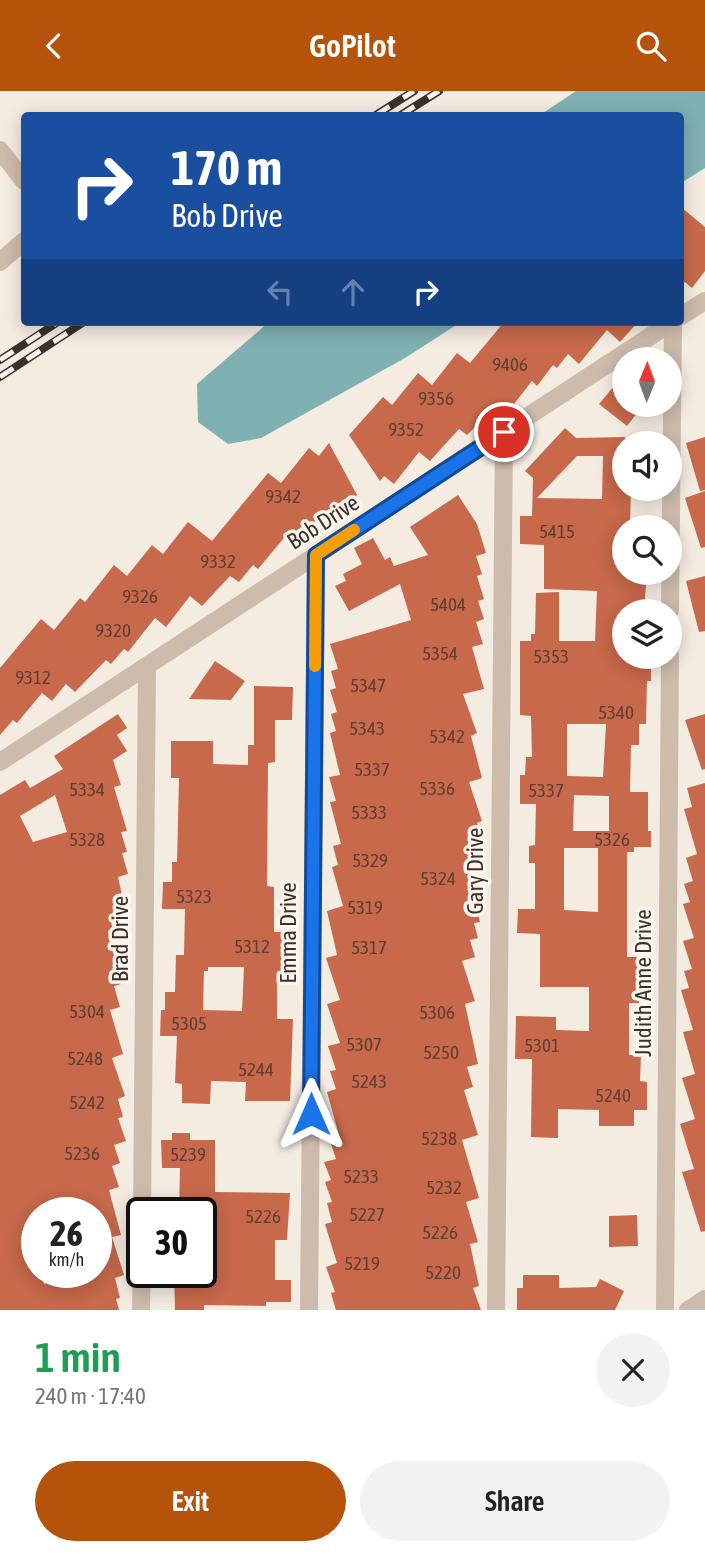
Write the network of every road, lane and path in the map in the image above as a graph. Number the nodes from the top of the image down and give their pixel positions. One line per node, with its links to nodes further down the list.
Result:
1 (0, 150): 2 (street)
2 (21, 177)
3 (21, 244): 4 (street)
4 (0, 262)
5 (705, 300): 6 (street)
6 (684, 314)
7 (666, 326): 9 (street, Bob Drive)
8 (672, 326): 11 (street)
9 (504, 432): 10 (street, Bob Drive); 20 (street, Gary Drive)
10 (316, 555): 12 (street, Bob Drive); 19 (street, Emma Drive)
11 (670, 599)
12 (147, 666): 14 (street, Bob Drive); 15 (street, Brad Drive)
13 (670, 669): 21 (street, Judith Anne Drive)
14 (0, 762)
15 (142, 1197)
16 (141, 1288): 18 (street)
17 (705, 1299): 22 (street)
18 (141, 1310)
19 (309, 1310)
20 (496, 1310)
21 (665, 1310)
22 (688, 1310)

